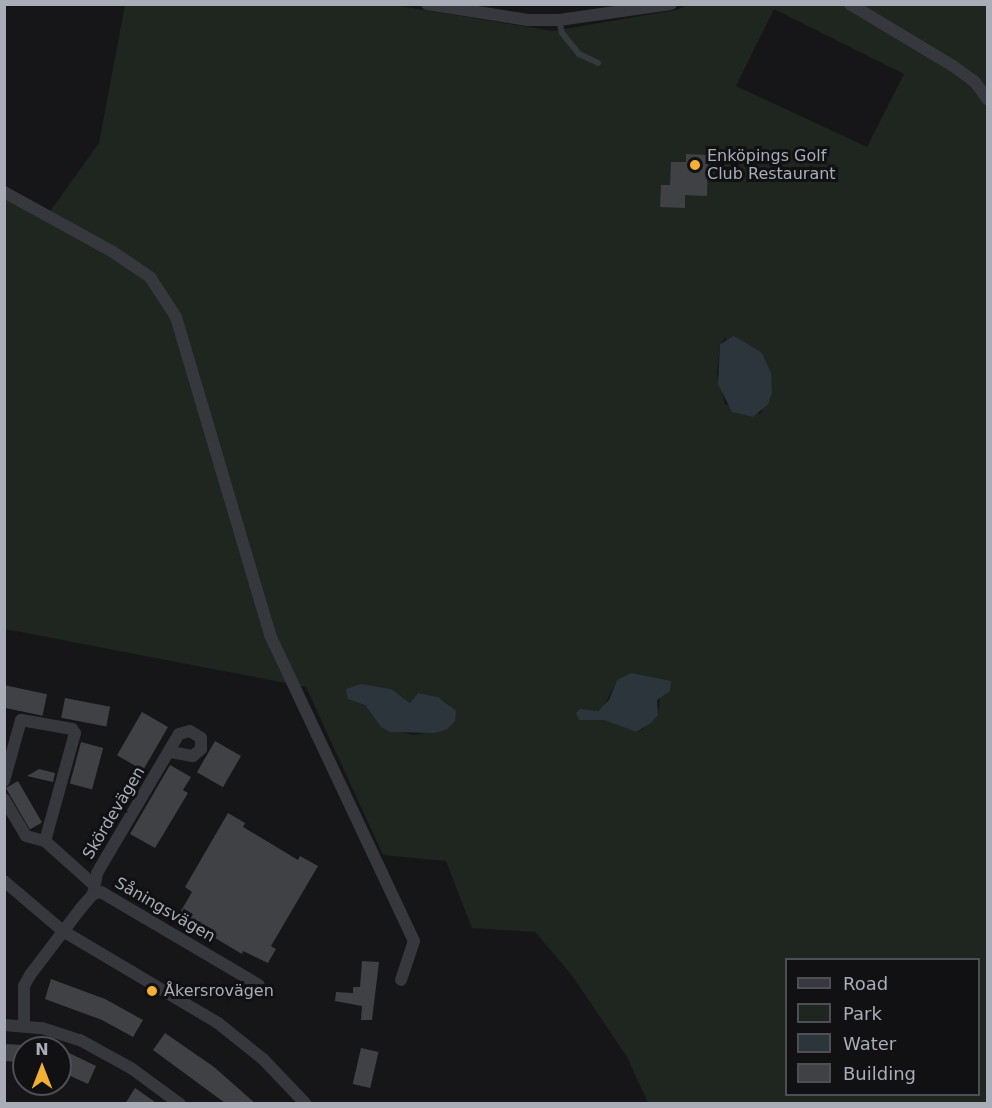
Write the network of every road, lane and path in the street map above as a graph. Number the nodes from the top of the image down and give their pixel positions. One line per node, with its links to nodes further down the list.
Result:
1 (427, 4): 4 (street)
2 (671, 4): 4 (street)
3 (850, 4): 6 (street)
4 (559, 20): 5 (lane)
5 (598, 63)
6 (987, 100)
7 (4, 192): 15 (street)
8 (170, 752): 13 (street, Skördevägen)
9 (4, 781): 11 (street)
10 (4, 799): 11 (street)
11 (45, 841): 13 (street)
12 (4, 881): 14 (street)
13 (94, 890): 14 (street, Såningsvägen); 16 (street, Såningsvägen)
14 (63, 931): 18 (street); 20 (street)
15 (401, 980)
16 (259, 985)
17 (4, 1025): 18 (street)
18 (24, 1026): 19 (street)
19 (180, 1104)
20 (306, 1104)

